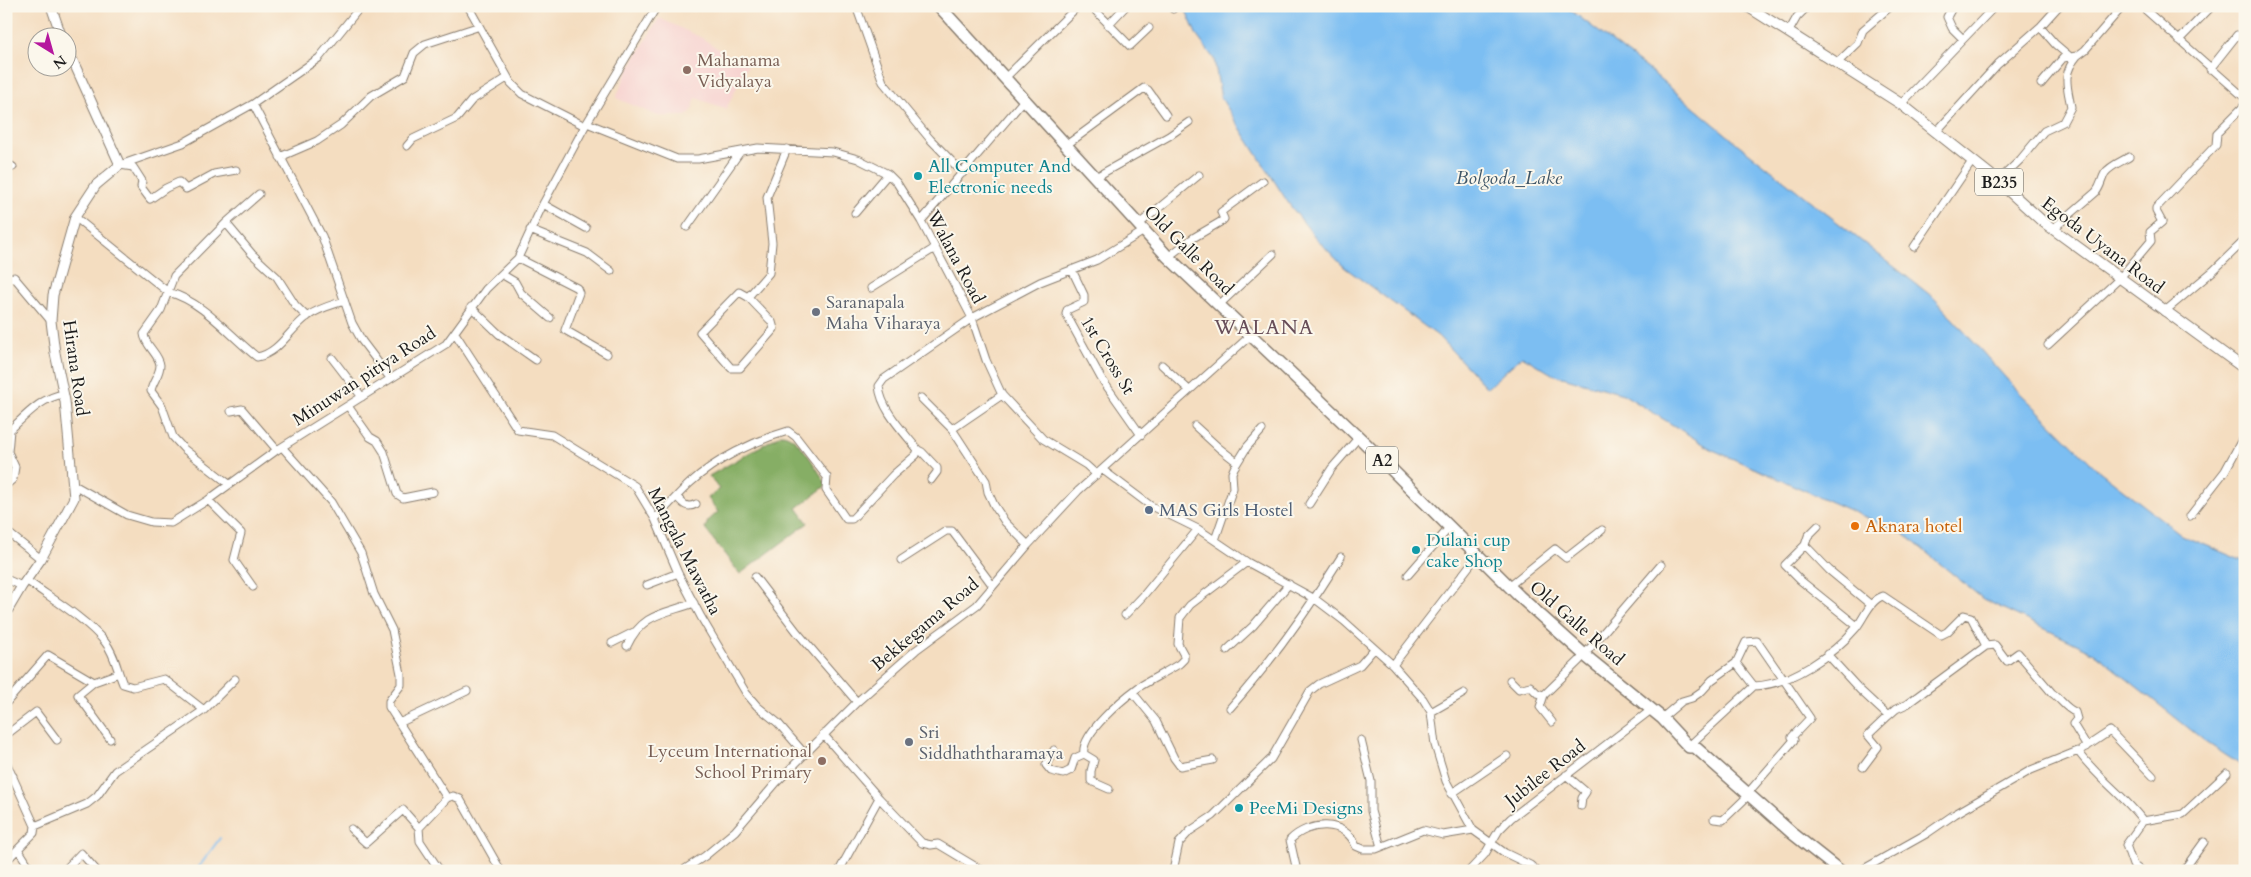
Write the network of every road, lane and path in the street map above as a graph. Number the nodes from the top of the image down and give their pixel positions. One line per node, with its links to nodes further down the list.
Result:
1 (52, 6): 24 (street)
2 (361, 6): 39 (street)
3 (468, 6): 22 (street, Walana Road)
4 (856, 6): 55 (street)
5 (939, 6): 20 (highway, Old Galle Road / A2)
6 (947, 6): 20 (highway, Old Galle Road / A2)
7 (1078, 6): 35 (street)
8 (1091, 6): 21 (street)
9 (1126, 6): 21 (street)
10 (1747, 6): 26 (main road, Egoda Uyana Road / B235)
11 (1808, 6): 26 (street)
12 (1891, 6): 31 (street)
13 (1953, 6): 28 (street)
14 (1995, 6): 28 (street)
15 (2059, 6): 23 (street)
16 (2123, 6): 30 (street)
17 (2141, 6): 29 (street)
18 (2212, 6): 29 (street)
19 (656, 7): 44 (street, Minuwan pitiya Road)
20 (951, 18): 35 (highway, Old Galle Road / A2)
21 (1108, 25): 25 (street)
22 (477, 27): 34 (street, Walana Road); 50 (street)
23 (2040, 27): 30 (street); 45 (street)
24 (59, 28)
25 (1149, 28)
26 (1788, 33): 31 (main road, Egoda Uyana Road / B235)
27 (2237, 35): 32 (street)
28 (1963, 39): 40 (street)
29 (2178, 40): 32 (street)
30 (2073, 56): 36 (street); 59 (street)
31 (1836, 64): 40 (main road, Egoda Uyana Road / B235)
32 (2210, 69): 37 (street)
33 (78, 72): 53 (street)
34 (507, 78): 44 (street, Walana Road); 46 (street)
35 (1004, 78): 38 (highway, Old Galle Road / A2)
36 (2041, 84)
37 (2245, 98)
38 (1024, 100): 47 (highway, Old Galle Road / A2); 55 (street)
39 (253, 104): 50 (street); 53 (street)
40 (1901, 104): 45 (main road, Egoda Uyana Road / B235)
41 (2245, 105): 82 (street)
42 (1166, 115): 47 (street)
43 (1189, 122): 58 (street)
44 (587, 123): 49 (street, Walana Road); 62 (street, Minuwan pitiya Road)
45 (1936, 132): 52 (main road, Egoda Uyana Road / B235)
46 (407, 146)
47 (1065, 146): 58 (highway, Old Galle Road / A2)
48 (787, 149): 49 (street, Walana Road); 56 (street, Walana Road); 85 (street)
49 (740, 152): 68 (street)
50 (280, 157): 86 (street)
51 (2129, 157): 70 (street)
52 (1973, 160): 59 (main road, Egoda Uyana Road / B235); 73 (street)
53 (120, 165): 54 (street); 64 (street, Hirana Road)
54 (236, 170)
55 (963, 173): 65 (street)
56 (888, 174): 63 (street); 65 (street, Walana Road)
57 (1199, 175): 69 (street)
58 (1094, 178): 69 (highway, Old Galle Road / A2)
59 (1998, 181): 70 (main road, Egoda Uyana Road / B235)
60 (1263, 182): 76 (street)
61 (259, 194): 66 (street)
62 (542, 204): 67 (street); 71 (street, Minuwan pitiya Road)
63 (855, 213)
64 (75, 217): 84 (street); 93 (street, Hirana Road)
65 (921, 220): 74 (street, Walana Road)
66 (226, 223): 84 (street); 90 (street)
67 (586, 228)
68 (687, 228)
69 (1141, 228): 76 (highway, Old Galle Road / A2); 78 (street)
70 (2053, 229): 82 (main road, Egoda Uyana Road / B235)
71 (530, 230): 77 (street, Minuwan pitiya Road); 79 (street)
72 (2245, 240): 89 (street)
73 (1914, 247)
74 (935, 248): 83 (street); 92 (street, Walana Road)
75 (1273, 254): 87 (street)
76 (1168, 257): 87 (highway, Old Galle Road / A2)
77 (518, 258): 80 (street, Minuwan pitiya Road); 97 (street)
78 (1072, 270): 92 (street); 114 (street, 1st Cross St)
79 (611, 271)
80 (502, 274): 88 (street, Minuwan pitiya Road); 91 (street)
81 (6, 279): 93 (street)
82 (2119, 279): 89 (main road, Egoda Uyana Road / B235); 96 (street)
83 (871, 288)
84 (168, 292): 90 (street); 122 (street)
85 (748, 297): 85 (street)
86 (344, 300): 90 (street); 102 (street)
87 (1219, 305): 95 (highway, Old Galle Road / A2)
88 (471, 308): 94 (street, Minuwan pitiya Road); 99 (street)
89 (2164, 312): 101 (main road, Egoda Uyana Road / B235)
90 (307, 317)
91 (550, 318)
92 (972, 318): 105 (street, Walana Road); 117 (street)
93 (51, 321): 104 (street, Hirana Road)
94 (455, 333): 102 (street, Minuwan pitiya Road); 131 (street, Mangala Mawatha)
95 (1251, 335): 103 (street, Bekkegama Road); 115 (highway, Old Galle Road / A2)
96 (2048, 345)
97 (607, 354)
98 (332, 358): 106 (street)
99 (536, 360)
100 (1162, 365): 103 (street)
101 (2244, 368)
102 (390, 378): 106 (street, Minuwan pitiya Road)
103 (1189, 390): 114 (street, Bekkegama Road)
104 (64, 394): 123 (street); 124 (street, Hirana Road)
105 (1002, 395): 111 (street); 120 (street, Walana Road)
106 (362, 397): 108 (street, Minuwan pitiya Road)
107 (921, 398): 111 (street)
108 (348, 406): 116 (street, Minuwan pitiya Road); 125 (street)
109 (231, 411): 116 (street)
110 (1195, 426): 118 (street)
111 (952, 429): 138 (street)
112 (1262, 430): 118 (street)
113 (2245, 434): 130 (street)
114 (1141, 435): 119 (street, Bekkegama Road)
115 (1359, 437): 129 (street); 133 (highway, Old Galle Road / A2)
116 (279, 448): 122 (street, Minuwan pitiya Road); 191 (street)
117 (918, 450): 121 (street); 126 (street)
118 (1237, 462): 137 (street)
119 (1103, 470): 120 (street, Bekkegama Road); 134 (street)
120 (1097, 475): 138 (street, Bekkegama Road)
121 (931, 480)
122 (229, 484): 127 (street, Minuwan pitiya Road)
123 (6, 485)
124 (74, 485): 127 (street, Minuwan pitiya Road); 142 (street, Hirana Road)
125 (434, 492)
126 (677, 497): 128 (street); 131 (street)
127 (208, 500): 153 (street)
128 (696, 504)
129 (1309, 504)
130 (2190, 516)
131 (655, 519): 146 (street, Mangala Mawatha)
132 (1818, 526): 139 (street)
133 (1449, 528): 140 (highway, Old Galle Road / A2); 147 (street)
134 (1198, 529): 137 (street); 160 (street)
135 (1602, 530): 155 (street)
136 (6, 531): 142 (street)
137 (1215, 540): 144 (street)
138 (1028, 545): 154 (street, Bekkegama Road)
139 (1805, 545): 158 (street); 161 (street)
140 (1477, 556): 155 (highway, Old Galle Road / A2); 171 (street)
141 (1341, 557): 156 (street)
142 (41, 559): 150 (street, Hirana Road)
143 (901, 560): 154 (street)
144 (1247, 562): 151 (street); 179 (street)
145 (1661, 565): 168 (street)
146 (678, 573): 152 (street); 157 (street, Mangala Mawatha)
147 (1408, 575)
148 (755, 577): 182 (street)
149 (6, 579): 150 (street)
150 (24, 583): 159 (street, Hirana Road); 172 (street)
151 (1288, 584): 156 (street); 167 (street)
152 (647, 585)
153 (253, 586)
154 (993, 586): 182 (street, Bekkegama Road)
155 (1509, 586): 168 (highway, Old Galle Road / A2)
156 (1314, 599): 166 (street); 184 (street)
157 (694, 603): 162 (street); 201 (street, Mangala Mawatha)
158 (1871, 606): 161 (street); 165 (street)
159 (6, 613)
160 (1125, 615)
161 (1857, 626): 169 (street)
162 (634, 632): 163 (street); 164 (street)
163 (612, 643)
164 (627, 646)
165 (1986, 646): 188 (street); 198 (street)
166 (1374, 649): 171 (street); 238 (street)
167 (1227, 650)
168 (1585, 654): 181 (street); 186 (highway, Old Galle Road / A2)
169 (1826, 654): 174 (street); 188 (street)
170 (1736, 663): 174 (street); 177 (street); 189 (street)
171 (1393, 666): 187 (street)
172 (119, 673): 176 (street); 185 (street)
173 (235, 678): 185 (street)
174 (1782, 679): 177 (street); 214 (street)
175 (1510, 680): 181 (street)
176 (94, 682): 183 (street); 194 (street)
177 (1754, 686): 197 (street)
178 (466, 691): 191 (street)
179 (1133, 692): 202 (street); 204 (street)
180 (1464, 693): 187 (street)
181 (1544, 694): 190 (street)
182 (857, 702): 192 (street, Bekkegama Road)
183 (6, 703)
184 (1230, 708)
185 (204, 710): 220 (street)
186 (1651, 710): 189 (highway, Old Galle Road / A2); 208 (street, Jubilee Road)
187 (1431, 712): 213 (street)
188 (1888, 716): 206 (street)
189 (1662, 718): 197 (highway, Old Galle Road / A2)
190 (1552, 722)
191 (399, 723): 215 (street)
192 (823, 734): 201 (street, Bekkegama Road); 216 (street)
193 (6, 735): 195 (street)
194 (110, 739)
195 (57, 740)
196 (1361, 740): 226 (street)
197 (1689, 747): 214 (highway, Old Galle Road / A2)
198 (2087, 747): 200 (street); 210 (street)
199 (1054, 750): 202 (street)
200 (2078, 751): 219 (street); 242 (street)
201 (804, 753): 235 (street, Bekkegama Road)
202 (1084, 754): 212 (street)
203 (1507, 756): 213 (street)
204 (1213, 760)
205 (6, 762): 209 (street)
206 (1863, 767)
207 (2227, 773): 219 (street)
208 (1566, 775): 217 (street); 224 (street, Jubilee Road)
209 (13, 776): 211 (street); 220 (street)
210 (2154, 776)
211 (6, 782)
212 (1109, 789)
213 (1451, 794): 223 (street)
214 (1748, 794): 218 (street); 241 (highway, Old Galle Road / A2)
215 (447, 798): 222 (street); 234 (street)
216 (879, 798): 236 (street); 237 (street)
217 (1581, 806)
218 (1714, 819)
219 (2143, 821): 243 (street)
220 (35, 826): 227 (street)
221 (351, 828): 222 (street)
222 (419, 828): 233 (street)
223 (1474, 830): 224 (street); 226 (street)
224 (1491, 842): 229 (street); 240 (street, Jubilee Road)
225 (2204, 842): 244 (street)
226 (1381, 847): 239 (street)
227 (18, 849): 228 (street); 230 (street)
228 (6, 861)
229 (1536, 870)
230 (32, 871)
231 (64, 871): 232 (street)
232 (97, 871)
233 (440, 871)
234 (501, 871)
235 (682, 871)
236 (839, 871)
237 (983, 871)
238 (1173, 871)
239 (1297, 871)
240 (1469, 871)
241 (1840, 871)
242 (1860, 871)
243 (2141, 871)
244 (2183, 871)

